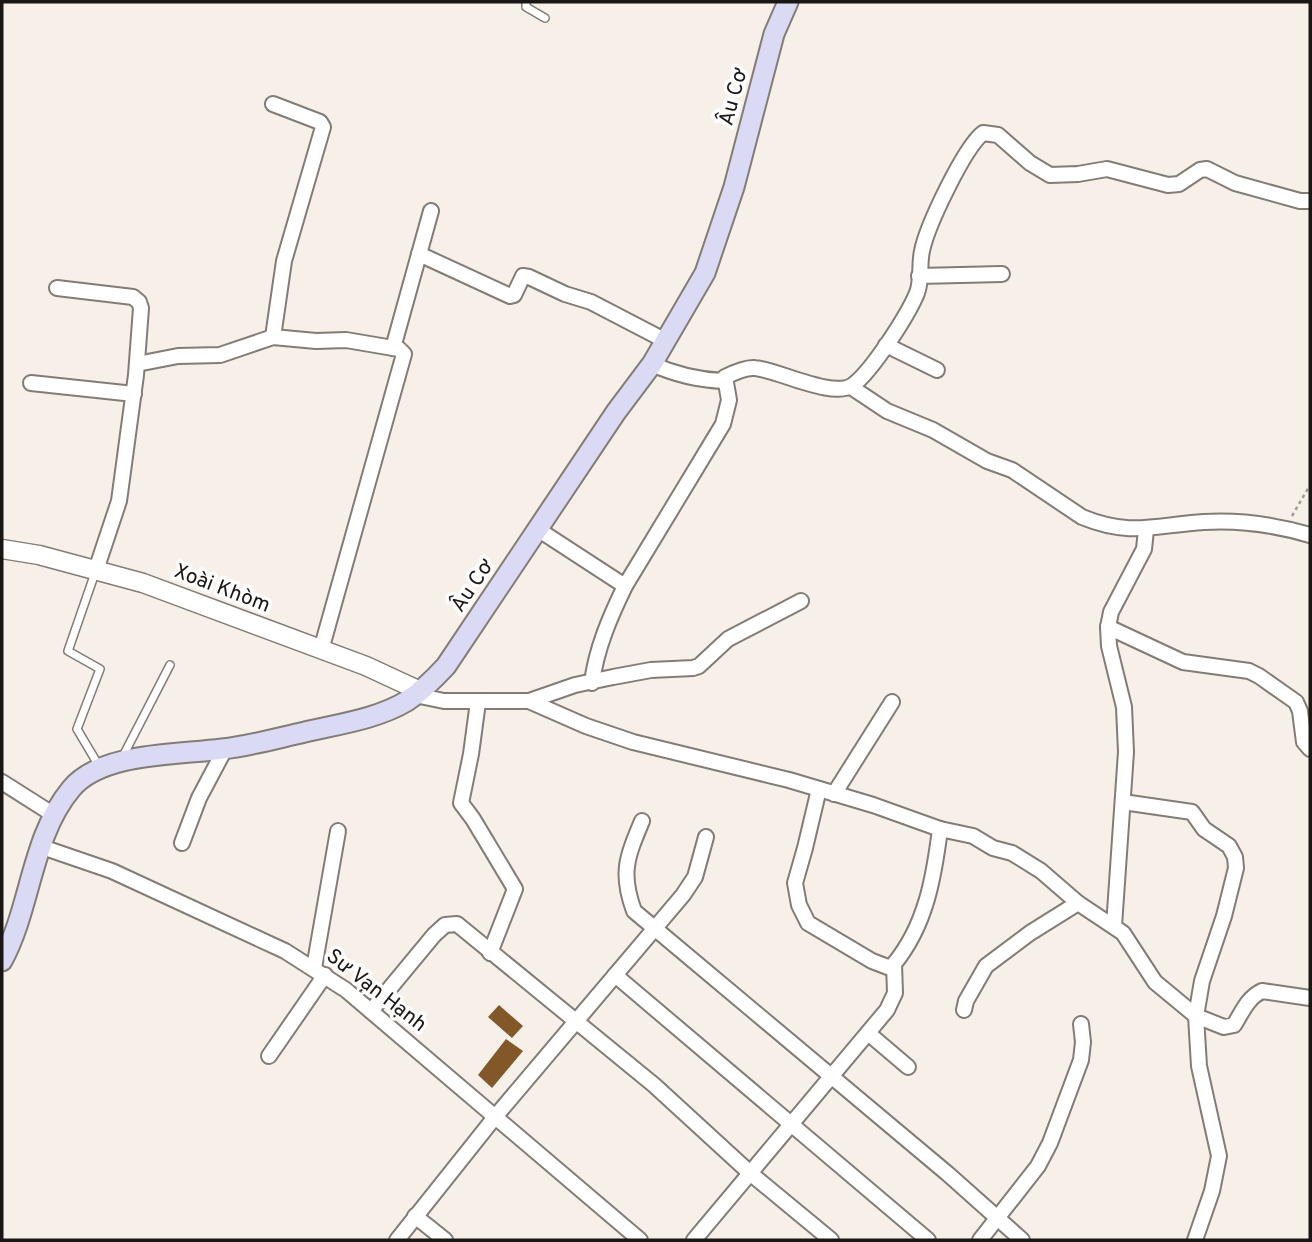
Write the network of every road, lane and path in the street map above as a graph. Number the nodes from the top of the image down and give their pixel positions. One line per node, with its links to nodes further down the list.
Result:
1 (526, 2): 3 (lane)
2 (788, 2): 12 (main road, Âu Cơ)
3 (545, 18)
4 (273, 104): 11 (street)
5 (1310, 201): 9 (street)
6 (431, 211): 7 (street)
7 (419, 254): 12 (street); 14 (street)
8 (1002, 274): 9 (street)
9 (919, 276): 13 (street)
10 (57, 288): 15 (street)
11 (273, 337): 14 (street); 15 (street)
12 (666, 341): 16 (main road, Âu Cơ)
13 (886, 345): 17 (street); 20 (street)
14 (393, 348): 32 (street)
15 (137, 364): 21 (street)
16 (652, 364): 18 (street); 24 (main road, Âu Cơ)
17 (936, 370)
18 (724, 381): 20 (street); 29 (street)
19 (31, 383): 21 (street)
20 (851, 387): 25 (street)
21 (134, 394): 28 (street)
22 (1310, 485): 23 (path)
23 (1285, 528): 25 (street); 26 (street)
24 (539, 530): 29 (street); 35 (main road, Âu Cơ)
25 (1146, 530): 31 (street)
26 (1310, 535)
27 (2, 549): 28 (street, Xoài Khòm)
28 (96, 570): 32 (street, Xoài Khòm); 42 (lane)
29 (625, 586): 34 (street)
30 (801, 601): 34 (street)
31 (1108, 627): 40 (street); 46 (street)
32 (321, 650): 35 (street, Xoài Khòm)
33 (170, 665): 41 (lane)
34 (592, 683): 36 (street)
35 (418, 693): 37 (street); 39 (main road, Âu Cơ)
36 (529, 701): 37 (street); 44 (street)
37 (478, 702): 57 (street)
38 (892, 702): 45 (street)
39 (225, 749): 41 (main road, Âu Cơ); 52 (street)
40 (1310, 749)
41 (120, 761): 42 (main road, Âu Cơ)
42 (100, 768): 47 (main road, Âu Cơ)
43 (2, 782): 47 (street)
44 (819, 789): 45 (street); 59 (street)
45 (834, 794): 49 (street)
46 (1123, 802): 55 (street); 65 (street)
47 (54, 815): 53 (main road, Âu Cơ)
48 (642, 821): 56 (street)
49 (940, 829): 54 (street); 59 (street)
50 (338, 831): 60 (street)
51 (706, 837): 56 (street)
52 (182, 843)
53 (42, 847): 58 (main road, Âu Cơ); 60 (street, Sư Vạn Hạnh)
54 (1078, 903): 55 (street); 63 (street)
55 (1114, 926): 65 (street)
56 (654, 928): 61 (street); 71 (street)
57 (490, 953): 64 (street); 66 (street)
58 (2, 961)
59 (893, 969): 68 (street)
60 (319, 971): 64 (street, Sư Vạn Hạnh); 69 (street)
61 (615, 975): 66 (street); 73 (street)
62 (1310, 998): 65 (street)
63 (964, 1010)
64 (371, 1011): 72 (street, Sư Vạn Hạnh)
65 (1196, 1016): 85 (street)
66 (576, 1022): 72 (street); 74 (street)
67 (1081, 1024): 76 (street)
68 (869, 1033): 70 (street); 71 (street)
69 (270, 1056)
70 (908, 1067)
71 (830, 1075): 73 (street); 76 (street)
72 (495, 1117): 75 (street); 79 (street, Sư Vạn Hạnh)
73 (792, 1124): 74 (street); 82 (street)
74 (750, 1173): 80 (street); 81 (street)
75 (415, 1216): 77 (street); 78 (street)
76 (998, 1219): 83 (street); 84 (street)
77 (397, 1240)
78 (445, 1240)
79 (640, 1240)
80 (694, 1240)
81 (831, 1240)
82 (928, 1240)
83 (980, 1240)
84 (1022, 1240)
85 (1195, 1240)

